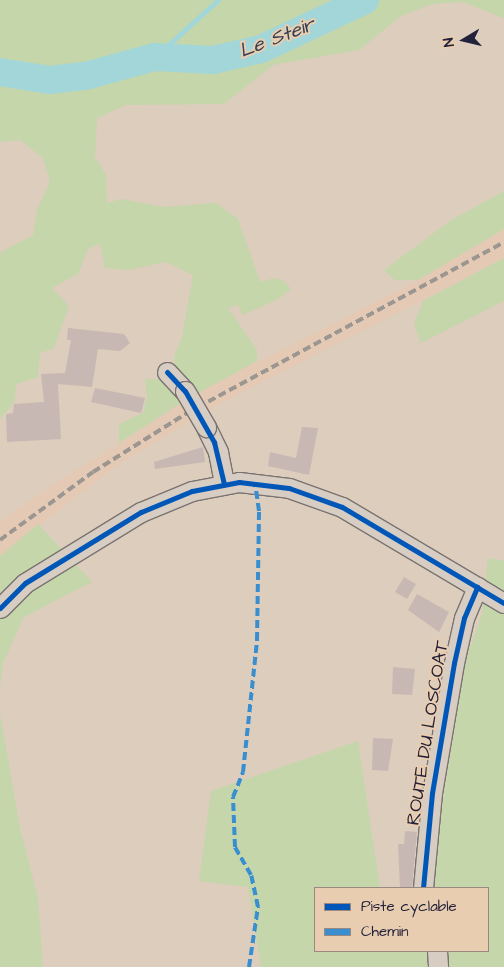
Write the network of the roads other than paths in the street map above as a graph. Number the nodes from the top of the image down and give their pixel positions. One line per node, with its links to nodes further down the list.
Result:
1 (168, 372): 2 (street, bridge)
2 (224, 484): 3 (street); 5 (street)
3 (478, 587): 4 (street); 6 (street, ROUTE DU LOSCOAT)
4 (504, 603)
5 (0, 608)
6 (423, 887)
7 (437, 952): 8 (street)
8 (438, 967)

